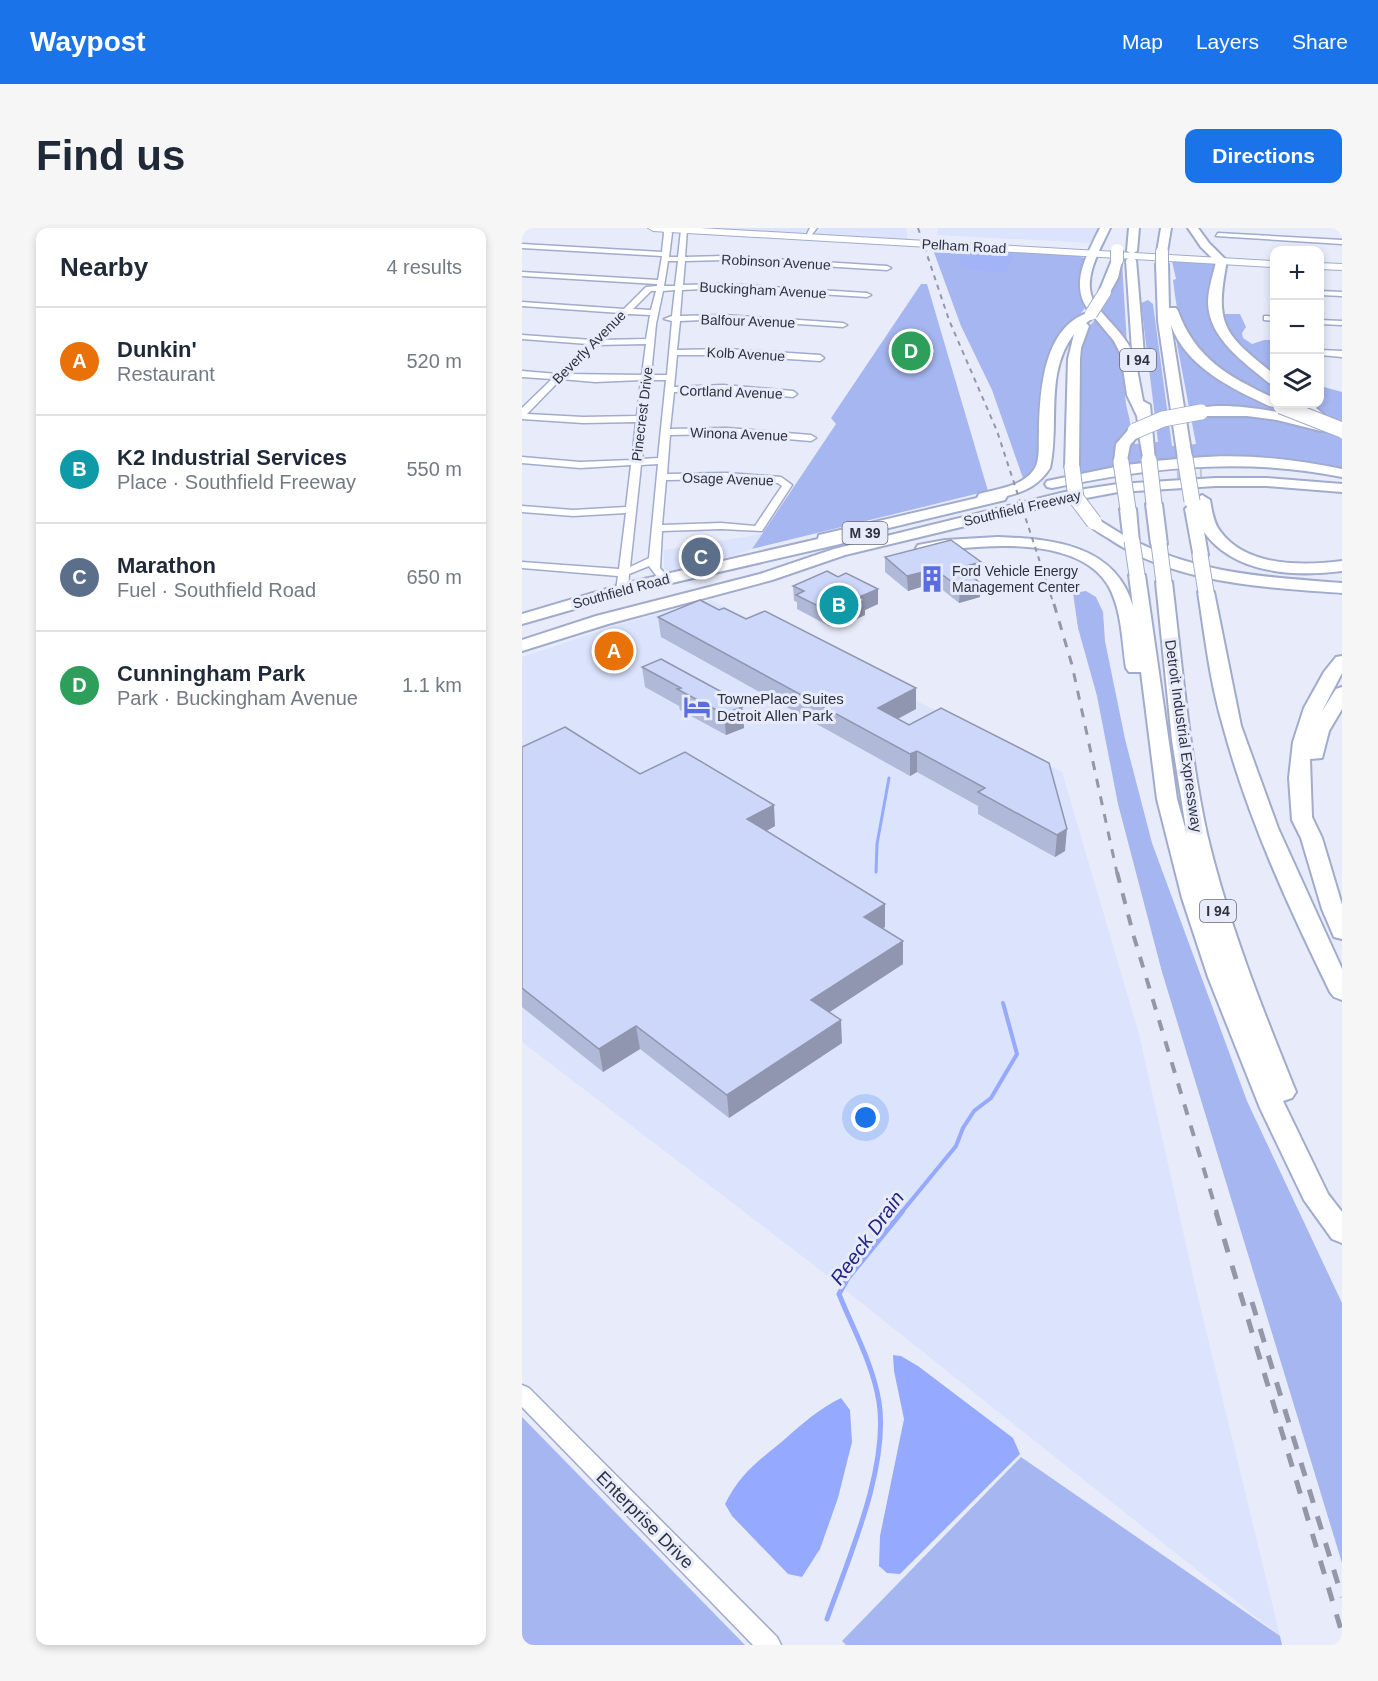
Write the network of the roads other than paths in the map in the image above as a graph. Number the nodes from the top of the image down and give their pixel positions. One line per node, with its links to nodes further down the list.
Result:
1 (654, 228): 8 (main road, Pelham Road)
2 (814, 228): 11 (street)
3 (1105, 228): 16 (highway)
4 (1134, 228): 57 (highway, Detroit Industrial Expressway / I 94)
5 (1166, 228): 19 (highway, I 94)
6 (1192, 228): 20 (highway)
7 (1272, 228): 12 (street)
8 (666, 232): 9 (main road, Pelham Road); 17 (street, Pinecrest Drive)
9 (684, 234): 11 (main road, Pelham Road); 18 (street, Pinecrest Drive)
10 (1218, 235): 12 (street)
11 (807, 237): 16 (main road, Pelham Road)
12 (1271, 238): 13 (street)
13 (1342, 242)
14 (522, 246): 17 (street, Robinson Avenue)
15 (1118, 250): 33 (highway, bridge)
16 (1093, 254): 20 (main road, Pelham Road); 57 (highway)
17 (665, 257): 18 (street, Robinson Avenue); 26 (street, Pinecrest Drive)
18 (681, 259): 24 (street, Robinson Avenue); 27 (street, Pinecrest Drive)
19 (1162, 261): 53 (highway); 65 (highway, I 94)
20 (1222, 261): 21 (main road, Pelham Road); 48 (highway)
21 (1270, 264)
22 (1324, 266): 23 (main road)
23 (1342, 267)
24 (887, 268)
25 (522, 274): 26 (street, Buckingham Avenue)
26 (661, 285): 27 (street, Buckingham Avenue); 32 (street, Beverly Avenue); 34 (street, Pinecrest Drive)
27 (679, 287): 30 (street, Buckingham Avenue); 35 (street, Pinecrest Drive)
28 (1324, 293): 29 (street)
29 (1342, 294)
30 (867, 295)
31 (522, 304): 32 (street, Balfour Avenue)
32 (626, 311): 34 (street, Balfour Avenue); 41 (street, Beverly Avenue)
33 (1090, 315): 76 (highway); 86 (highway, bridge)
34 (654, 316): 35 (street, Balfour Avenue); 40 (street, Pinecrest Drive)
35 (676, 319): 38 (street, Balfour Avenue); 42 (street, Pinecrest Drive)
36 (1324, 321): 37 (street)
37 (1342, 323)
38 (843, 325)
39 (522, 338): 41 (street)
40 (650, 341): 41 (street); 50 (street, Pinecrest Drive)
41 (594, 342): 49 (street, Beverly Avenue)
42 (673, 353): 45 (street, Kolb Avenue); 47 (street, Pinecrest Drive)
43 (1324, 353): 44 (street)
44 (1342, 354)
45 (820, 358)
46 (522, 374): 49 (street, Cortland Avenue)
47 (671, 376): 50 (street, Cortland Avenue); 51 (street, Pinecrest Drive)
48 (1270, 376)
49 (560, 377): 50 (street, Cortland Avenue); 56 (street, Beverly Avenue)
50 (646, 377): 58 (street, Pinecrest Drive)
51 (669, 390): 52 (street, Cortland Avenue); 59 (street, Pinecrest Drive)
52 (793, 394)
53 (1270, 400)
54 (1286, 408): 60 (highway, bridge)
55 (1309, 408): 60 (highway)
56 (522, 414): 58 (street)
57 (1145, 417): 96 (highway, Detroit Industrial Expressway / I 94, bridge)
58 (641, 419): 64 (street, Pinecrest Drive)
59 (666, 432): 61 (street, Winona Avenue); 63 (street, Pinecrest Drive)
60 (1342, 433): 93 (highway, bridge)
61 (811, 438)
62 (522, 460): 64 (street, Osage Avenue)
63 (663, 461): 64 (street, Osage Avenue); 67 (street, Pinecrest Drive)
64 (636, 462): 75 (street, Pinecrest Drive)
65 (1188, 470): 66 (highway); 68 (highway, Southfield Freeway / M 39); 70 (highway, Southfield Freeway / M 39); 72 (highway, I 94, bridge)
66 (1342, 474): 76 (highway)
67 (662, 477): 77 (street, Pinecrest Drive); 77 (street, Osage Avenue)
68 (1342, 481)
69 (1342, 488): 83 (highway, Southfield Freeway / M 39)
70 (1117, 489): 71 (highway); 73 (highway); 78 (highway); 81 (highway, Southfield Freeway / M 39)
71 (1342, 495)
72 (1197, 501): 82 (highway); 95 (highway, I 94, bridge)
73 (1342, 502)
74 (522, 509): 75 (street)
75 (630, 510): 85 (street, Pinecrest Drive)
76 (933, 511): 81 (highway)
77 (657, 528): 79 (street, Pinecrest Drive)
78 (870, 557): 83 (highway); 93 (highway)
79 (654, 560): 84 (street); 85 (street)
80 (522, 565): 85 (street)
81 (721, 565): 84 (highway, Southfield Road / M 39)
82 (1342, 566)
83 (766, 577): 87 (highway, Southfield Freeway / M 39)
84 (665, 580): 85 (highway, Southfield Road / M 39); 89 (highway)
85 (617, 586): 88 (highway, Southfield Road / M 39); 89 (highway)
86 (1342, 588)
87 (710, 591): 89 (highway, Southfield Road / M 39)
88 (522, 619)
89 (523, 639)
90 (1342, 661): 92 (highway)
91 (1342, 693): 92 (highway)
92 (1310, 833): 94 (highway)
93 (1176, 837): 97 (highway)
94 (1342, 932)
95 (1342, 992)
96 (1342, 1220)
97 (1342, 1232)
98 (522, 1394): 99 (street, Enterprise Drive)
99 (769, 1645)

